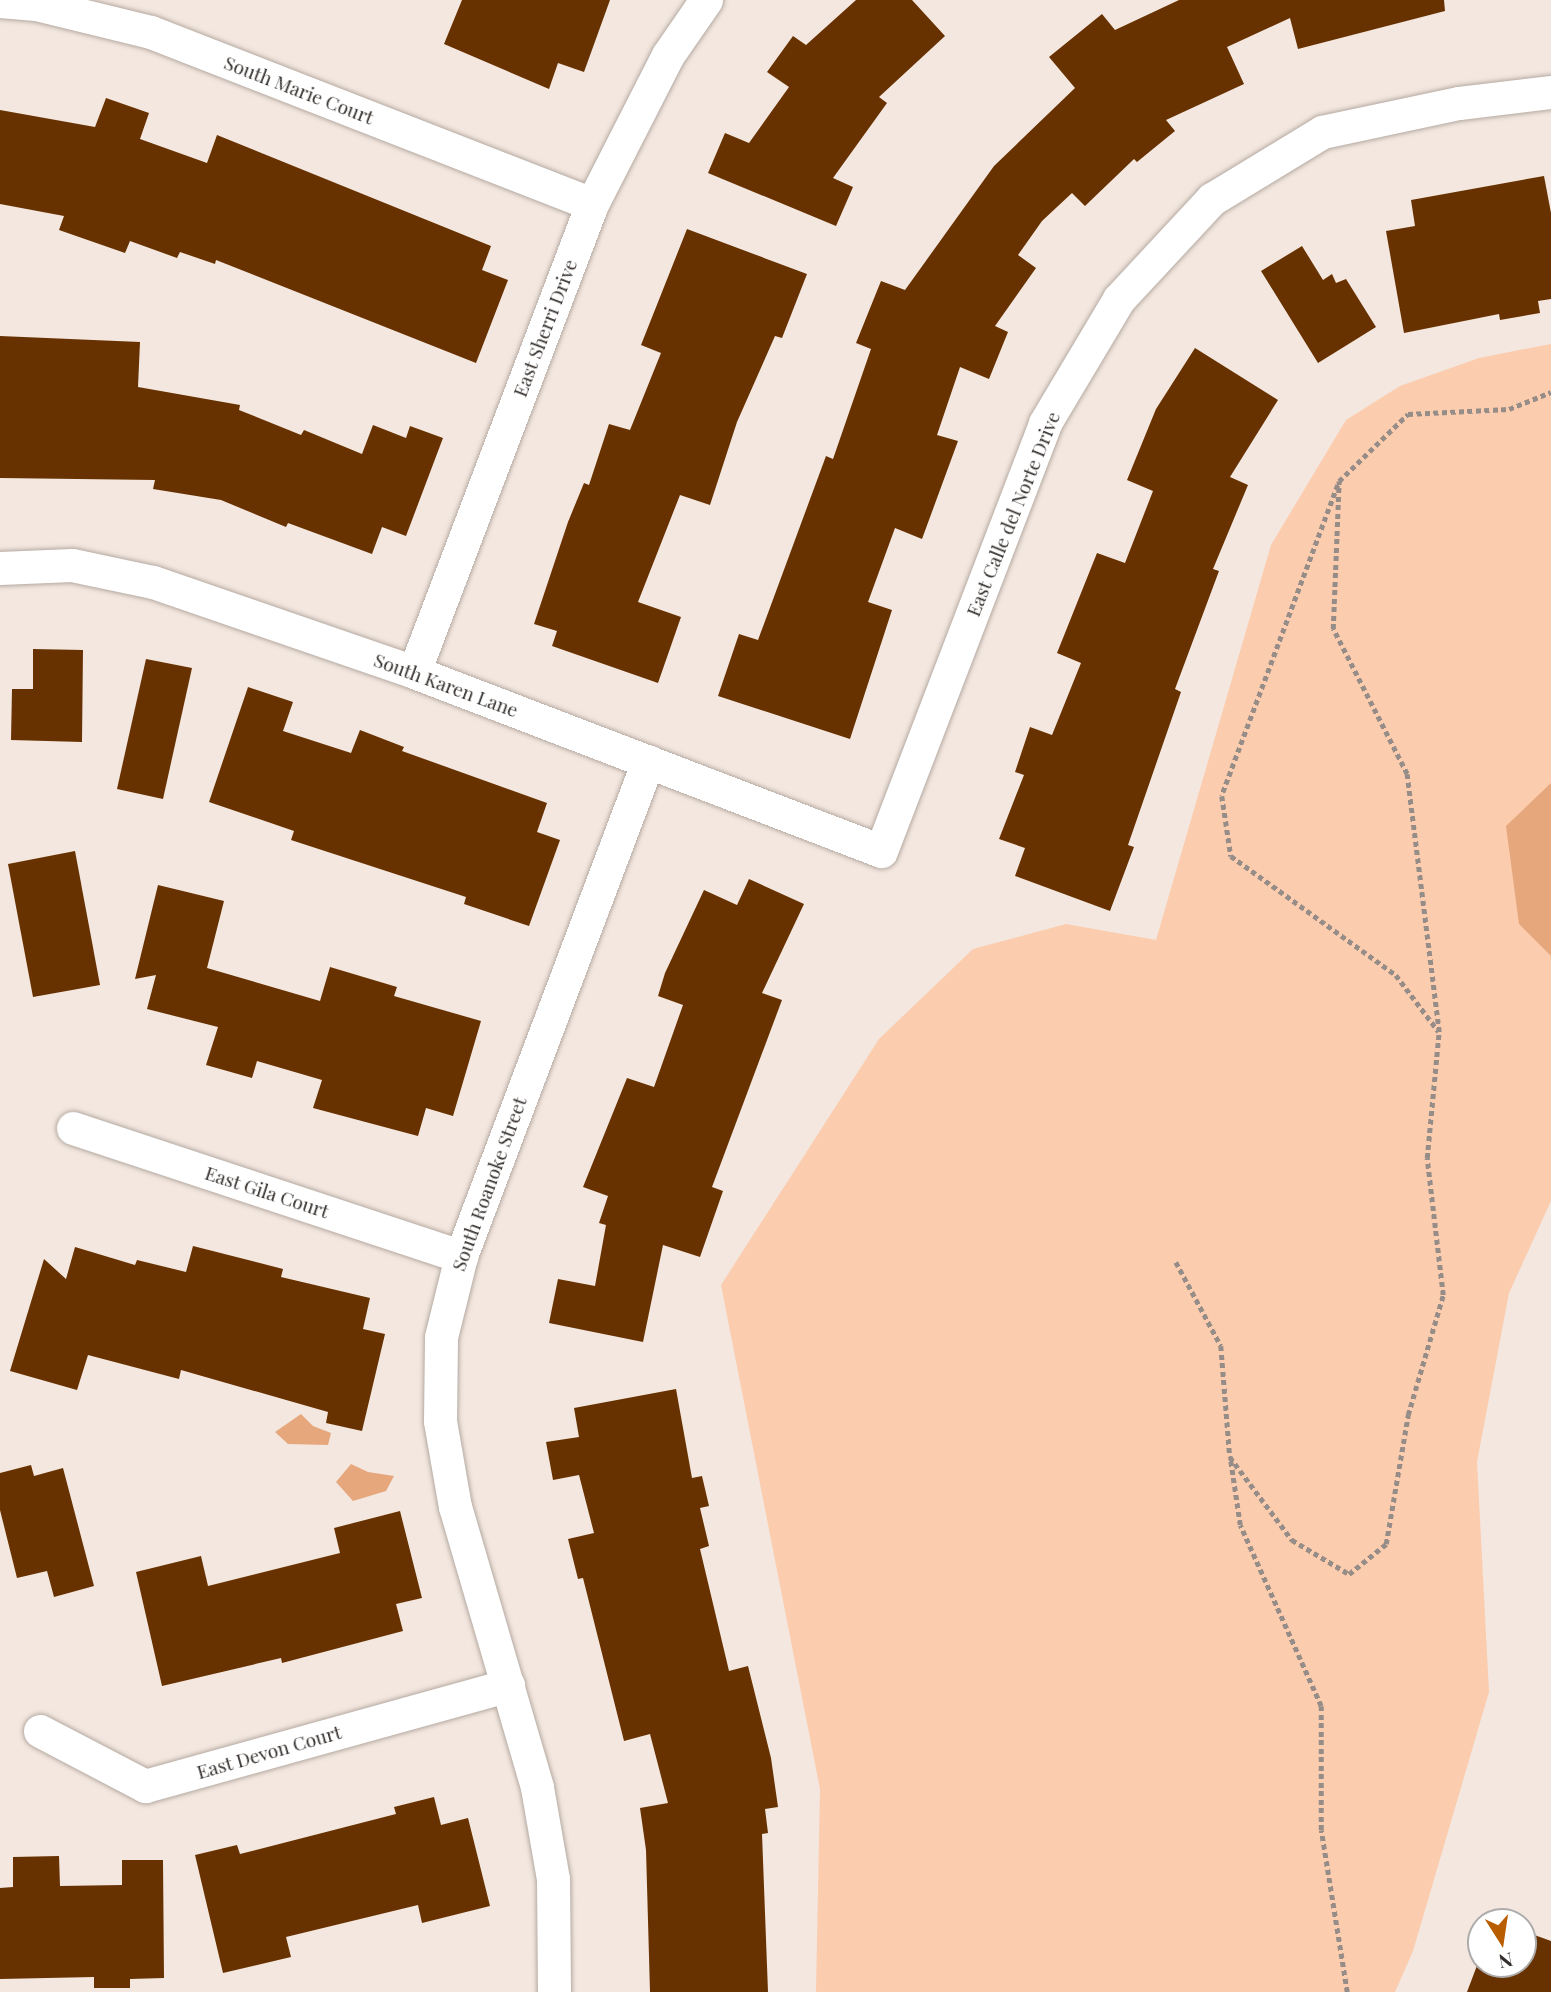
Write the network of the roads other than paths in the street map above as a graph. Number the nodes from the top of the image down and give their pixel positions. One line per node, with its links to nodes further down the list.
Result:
1 (706, 0): 4 (street, East Sherri Drive)
2 (0, 1): 4 (street, South Marie Court)
3 (1551, 92): 8 (street, East Calle del Norte Drive)
4 (592, 204): 6 (street, East Sherri Drive)
5 (0, 568): 6 (street, South Karen Lane)
6 (414, 672): 7 (street, South Karen Lane)
7 (648, 761): 8 (street, South Karen Lane); 10 (street, South Roanoke Street)
8 (881, 851)
9 (73, 1128): 10 (street, East Gila Court)
10 (461, 1255): 11 (street, South Roanoke Street)
11 (508, 1685): 12 (street, East Devon Court); 13 (street, South Roanoke Street)
12 (40, 1731)
13 (554, 1992)

